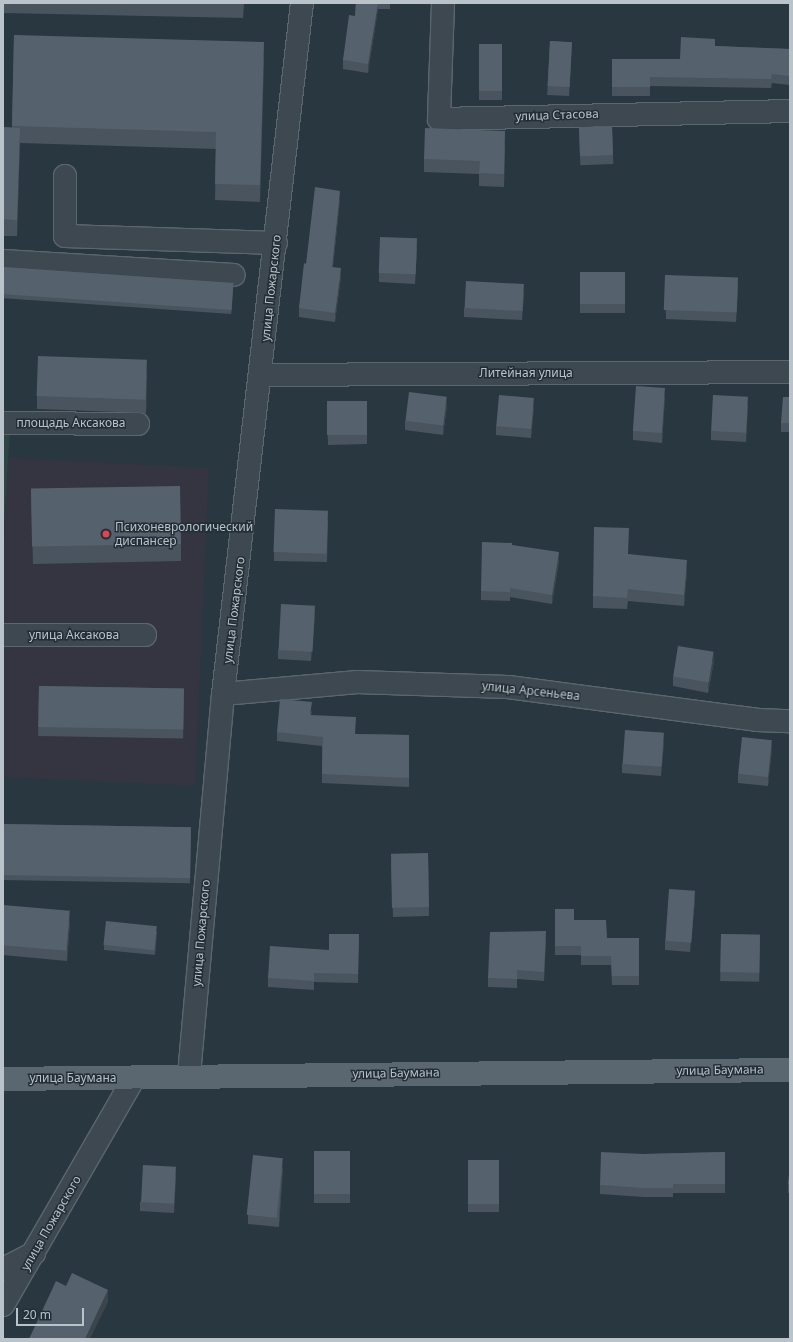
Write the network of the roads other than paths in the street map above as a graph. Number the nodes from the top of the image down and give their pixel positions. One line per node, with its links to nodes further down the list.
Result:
1 (302, 3): 5 (street, улица Пожарского)
2 (443, 3): 3 (street, улица Стасова)
3 (790, 111)
4 (65, 176): 5 (street)
5 (276, 243): 9 (street, улица Пожарского)
6 (3, 261): 7 (street)
7 (234, 275)
8 (790, 372): 9 (street, Литейная улица)
9 (261, 375): 14 (street, улица Пожарского)
10 (3, 423): 11 (street, площадь Аксакова)
11 (138, 424)
12 (3, 635): 13 (street, улица Аксакова)
13 (145, 635)
14 (223, 694): 15 (street, улица Арсеньева); 17 (street, улица Пожарского)
15 (790, 721)
16 (790, 1070): 17 (main road, улица Баумана)
17 (189, 1075): 18 (main road, улица Баумана)
18 (134, 1078): 19 (main road, улица Баумана); 20 (street, улица Пожарского)
19 (3, 1079)
20 (34, 1253): 21 (street); 22 (street, улица Пожарского)
21 (3, 1269)
22 (3, 1305)

